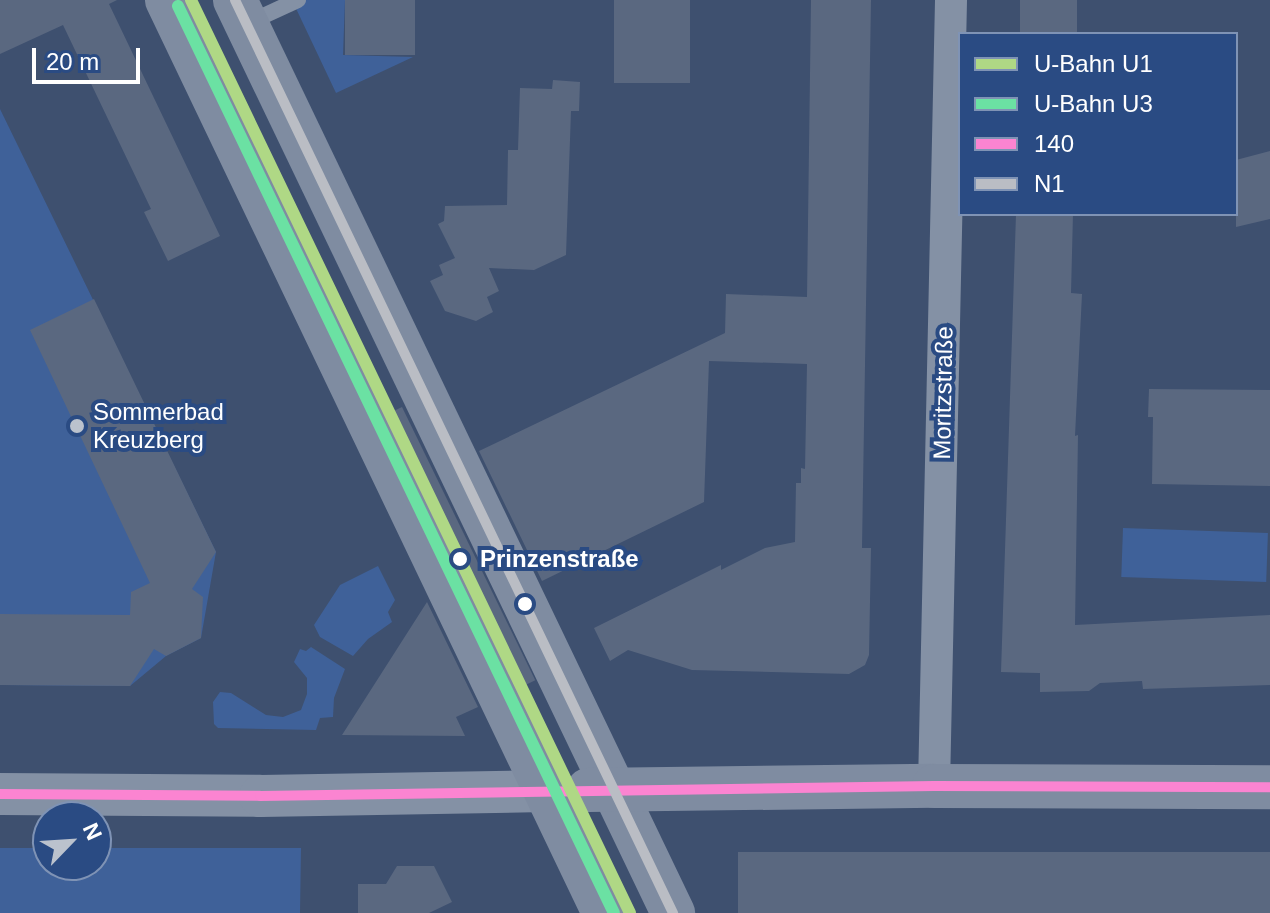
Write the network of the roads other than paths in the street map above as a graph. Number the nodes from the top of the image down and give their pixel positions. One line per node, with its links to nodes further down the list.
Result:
1 (167, 0): 8 (main road)
2 (298, 0): 4 (lane)
3 (951, 0): 5 (street, Moritzstraße)
4 (241, 12): 7 (main road)
5 (934, 786): 6 (main road); 7 (main road)
6 (1270, 787)
7 (614, 790): 8 (main road); 11 (main road)
8 (545, 791): 9 (street); 10 (main road)
9 (0, 794)
10 (604, 913)
11 (673, 913)

